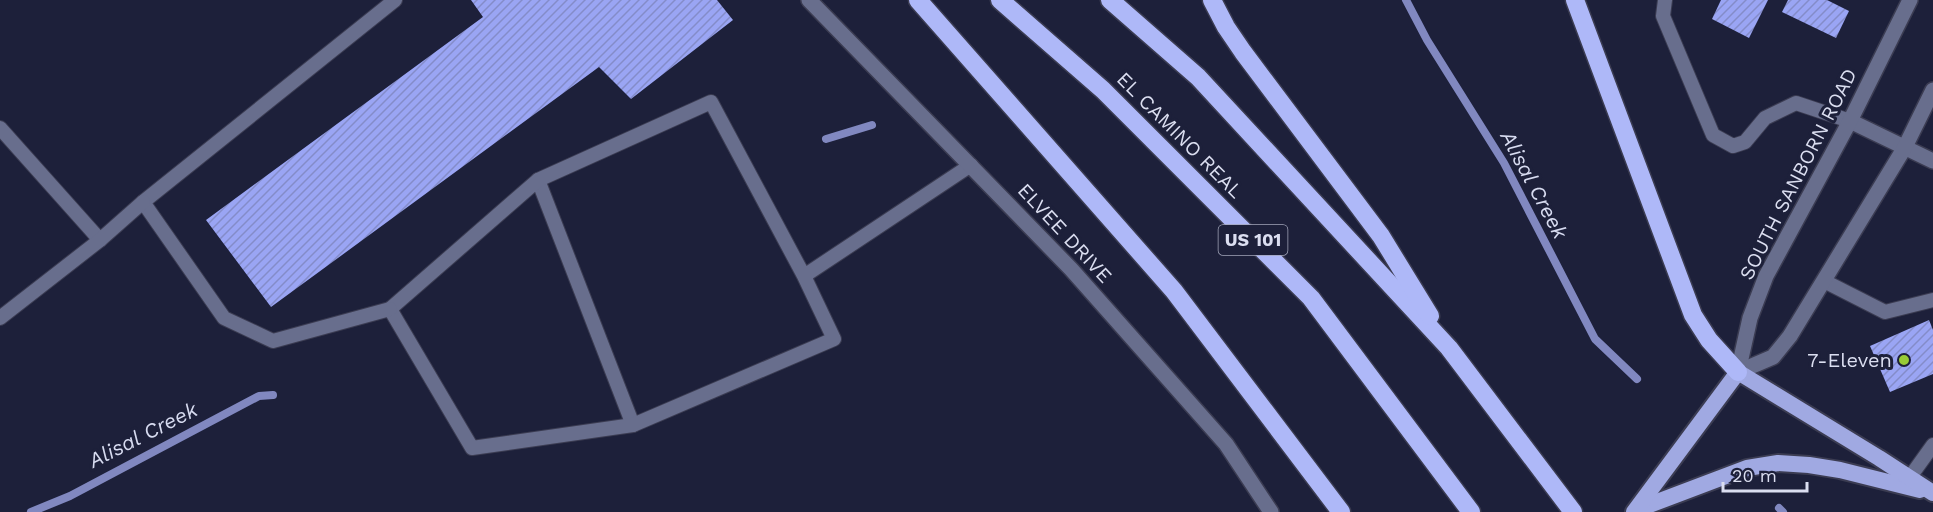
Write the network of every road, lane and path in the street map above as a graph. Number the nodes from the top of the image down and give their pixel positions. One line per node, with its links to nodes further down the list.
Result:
1 (395, 0): 17 (lane)
2 (809, 0): 15 (street, ELVEE DRIVE)
3 (918, 0): 33 (highway)
4 (1000, 0): 34 (highway, EL CAMINO REAL / US 101)
5 (1110, 0): 24 (highway)
6 (1212, 0): 24 (highway)
7 (1575, 0): 25 (highway)
8 (1665, 0): 11 (lane)
9 (1910, 0): 11 (street, SOUTH SANBORN ROAD)
10 (1933, 90): 13 (street)
11 (1850, 121): 13 (street); 25 (street, SOUTH SANBORN ROAD)
12 (0, 128): 18 (lane)
13 (1905, 147): 14 (street); 20 (street)
14 (1933, 161)
15 (971, 165): 19 (lane); 32 (street, ELVEE DRIVE)
16 (538, 180): 19 (lane); 22 (lane); 26 (lane)
17 (142, 202): 18 (lane); 22 (lane)
18 (100, 240): 23 (lane)
19 (804, 276): 26 (lane)
20 (1824, 281): 21 (lane); 25 (street)
21 (1933, 300)
22 (390, 309): 26 (lane)
23 (0, 318)
24 (1449, 348): 30 (highway)
25 (1738, 372): 28 (highway); 31 (highway, SOUTH SANBORN ROAD)
26 (633, 425)
27 (1933, 445): 28 (lane)
28 (1910, 477): 29 (highway)
29 (1933, 493): 31 (highway)
30 (1570, 509)
31 (1635, 511)
32 (1271, 512)
33 (1341, 512)
34 (1471, 512)

